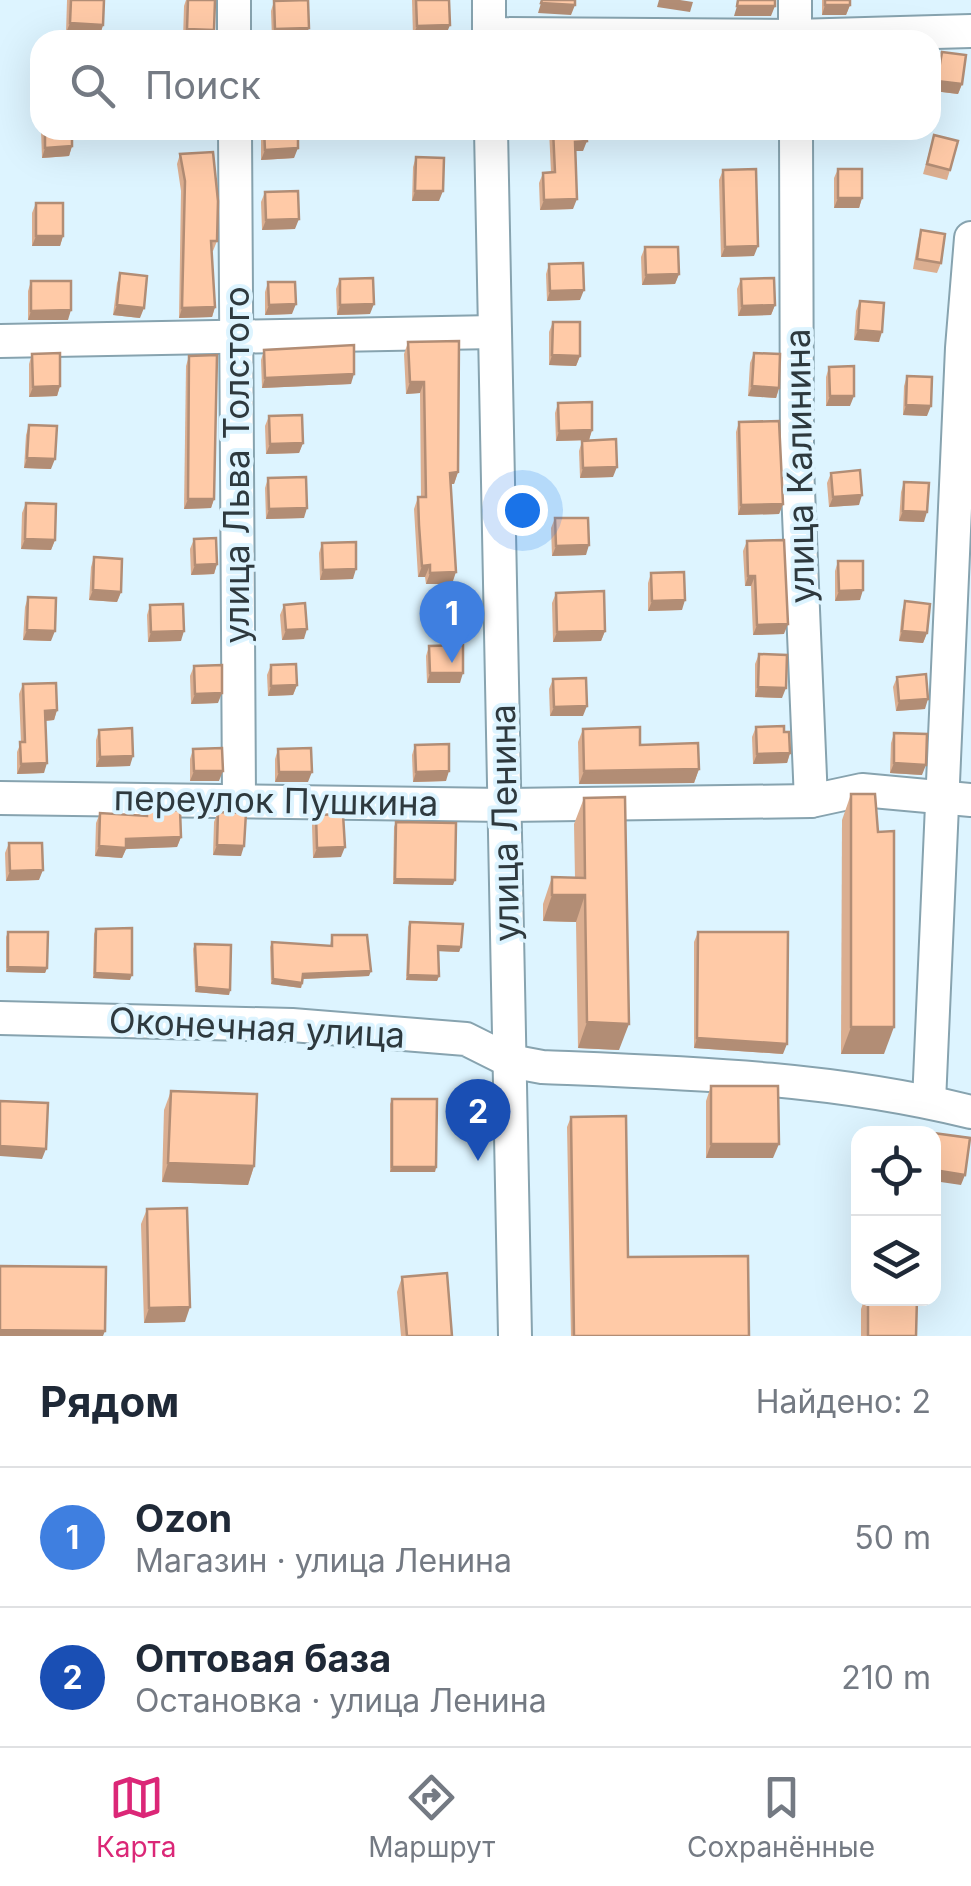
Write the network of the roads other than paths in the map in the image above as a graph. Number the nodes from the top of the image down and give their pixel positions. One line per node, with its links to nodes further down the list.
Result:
1 (234, 0): 4 (street)
2 (488, 0): 5 (street)
3 (795, 0): 6 (street)
4 (234, 30)
5 (489, 30)
6 (795, 30)
7 (971, 31): 8 (street)
8 (941, 32)
9 (235, 140): 15 (street, улица Льва Толстого)
10 (491, 140): 14 (street, улица Ленина)
11 (796, 140): 20 (street, улица Калинина)
12 (971, 238): 13 (street)
13 (969, 286): 18 (street)
14 (495, 332): 15 (street); 21 (street, улица Ленина)
15 (238, 336): 16 (street); 19 (street, улица Льва Толстого)
16 (0, 340)
17 (0, 798): 19 (street, переулок Пушкина)
18 (957, 798): 20 (street, переулок Пушкина); 24 (street)
19 (239, 800): 21 (street, переулок Пушкина)
20 (811, 801): 21 (street, переулок Пушкина)
21 (504, 805): 23 (street, улица Ленина)
22 (0, 1018): 23 (street, Оконечная улица)
23 (510, 1061): 24 (street, Оконечная улица); 26 (street, улица Ленина)
24 (929, 1102): 25 (street, Оконечная улица)
25 (971, 1112)
26 (514, 1336)

